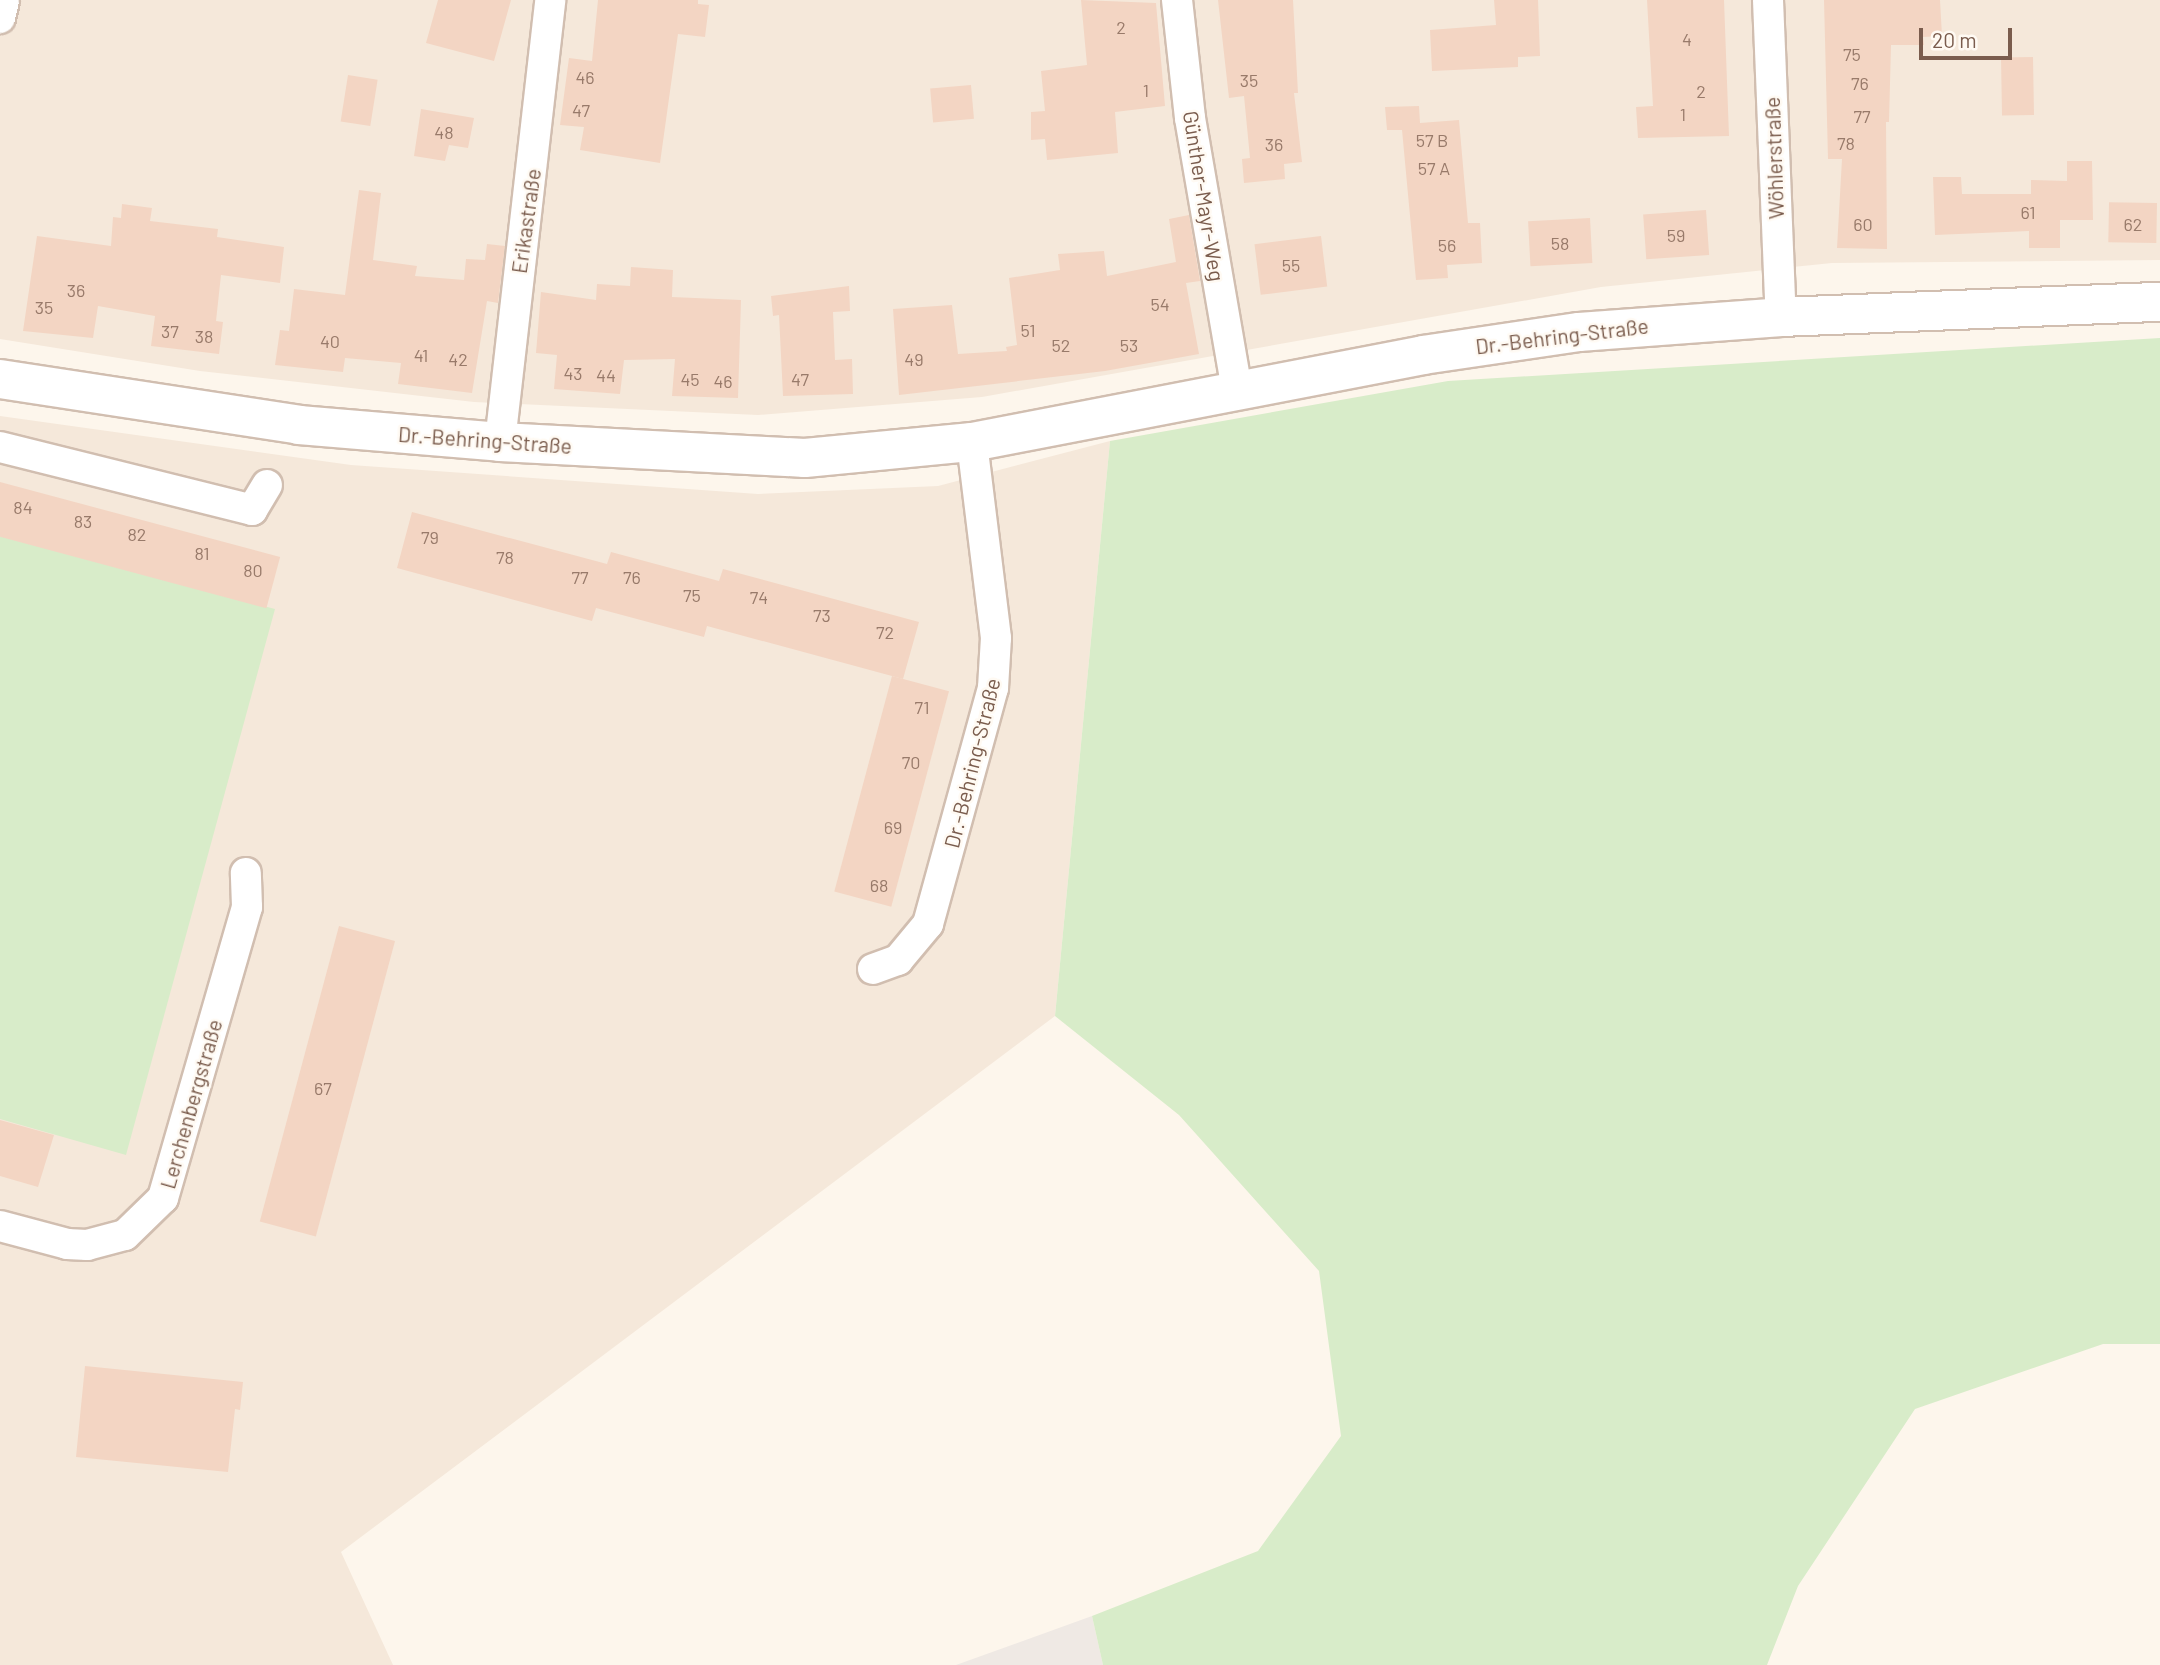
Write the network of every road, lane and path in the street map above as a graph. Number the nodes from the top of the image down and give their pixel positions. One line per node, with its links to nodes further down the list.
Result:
1 (4, 0): 5 (street)
2 (550, 0): 10 (street, Erikastraße)
3 (1177, 0): 9 (street, Günther-Mayr-Weg)
4 (1768, 0): 7 (street, Wöhlerstraße)
5 (0, 18)
6 (2160, 302): 7 (street, Dr.-Behring-Straße)
7 (1781, 317): 9 (street, Dr.-Behring-Straße)
8 (0, 379): 10 (street, Dr.-Behring-Straße)
9 (1237, 391): 11 (street, Dr.-Behring-Straße)
10 (500, 442): 11 (street, Dr.-Behring-Straße)
11 (972, 442): 15 (street, Dr.-Behring-Straße)
12 (0, 447): 13 (street)
13 (267, 485)
14 (246, 873): 16 (street, Lerchenbergstraße)
15 (873, 969)
16 (0, 1226)

